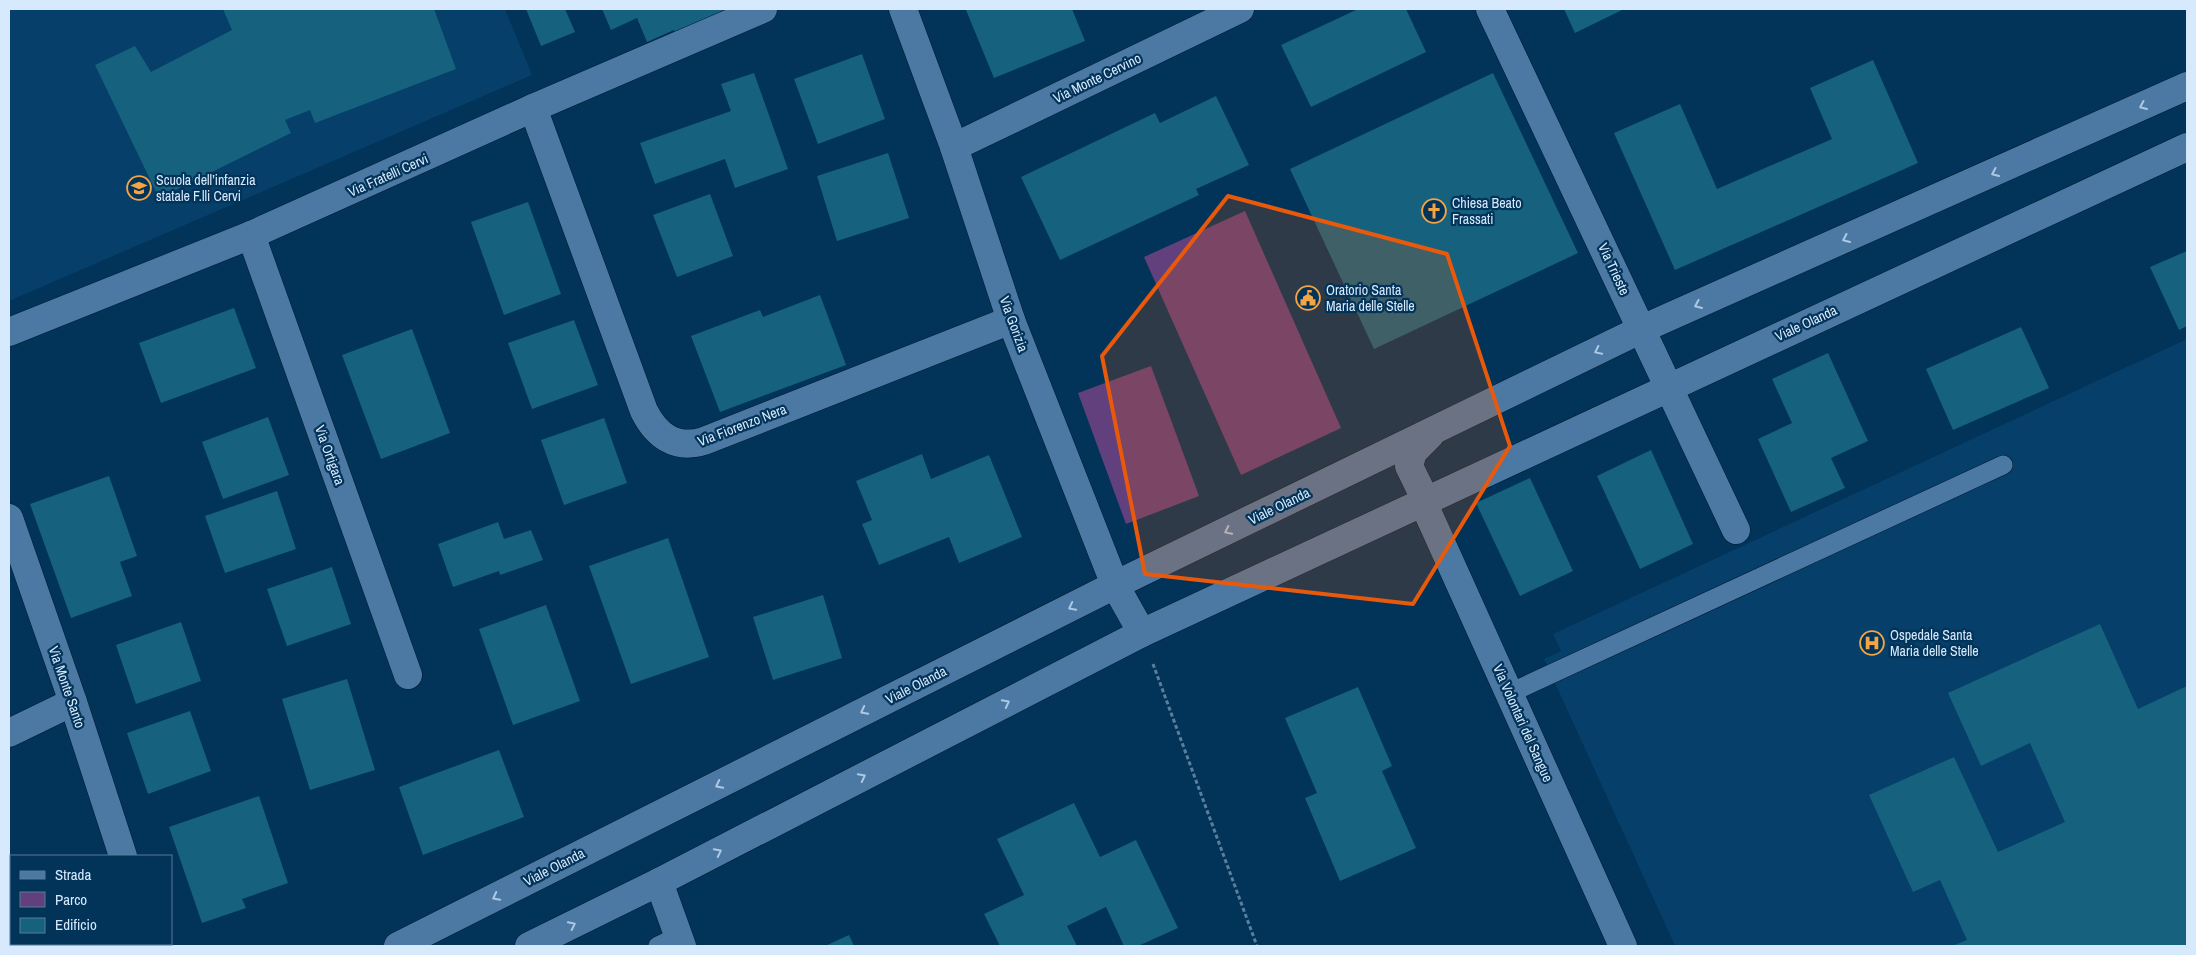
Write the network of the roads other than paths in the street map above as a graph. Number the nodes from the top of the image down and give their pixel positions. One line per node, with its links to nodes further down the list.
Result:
1 (763, 9): 7 (street, Via Fratelli Cervi)
2 (903, 9): 8 (street, Via Gorizia)
3 (1240, 9): 5 (street, Via Monte Cervino)
4 (1490, 9): 12 (street, Via Trieste)
5 (1200, 17): 8 (street, Via Monte Cervino)
6 (2187, 86): 12 (street, Viale Olanda, one-way to 12)
7 (533, 108): 10 (street, Via Fratelli Cervi); 11 (street, Via Fiorenzo Nera)
8 (954, 147): 11 (street, Via Gorizia)
9 (2187, 147): 14 (street, Viale Olanda)
10 (250, 236): 13 (street, Via Fratelli Cervi); 22 (street, Via Ortigara)
11 (1011, 320): 20 (street, Via Gorizia)
12 (1642, 329): 14 (street, Via Trieste); 15 (street, Viale Olanda, one-way to 15)
13 (9, 332)
14 (1669, 387): 17 (street, Viale Olanda); 19 (street, Via Trieste)
15 (1437, 429): 17 (street, Viale Olanda); 20 (street, Viale Olanda, one-way to 20)
16 (2003, 464): 23 (lane)
17 (1425, 500): 21 (street, Viale Olanda); 23 (street, Via Volontari del Sangue)
18 (9, 518): 24 (street, Via Monte Santo)
19 (1736, 530)
20 (1115, 585): 21 (street, Via Gorizia); 29 (street, Viale Olanda, one-way to 29)
21 (1142, 633): 27 (street, Viale Olanda, one-way to 21)
22 (408, 675)
23 (1510, 693): 31 (street, Via Volontari del Sangue)
24 (73, 702): 25 (street); 26 (street, Via Monte Santo)
25 (9, 733)
26 (123, 855)
27 (659, 882): 28 (street); 30 (street, Viale Olanda, one-way to 27)
28 (672, 943)
29 (398, 946)
30 (528, 946)
31 (1623, 946)

